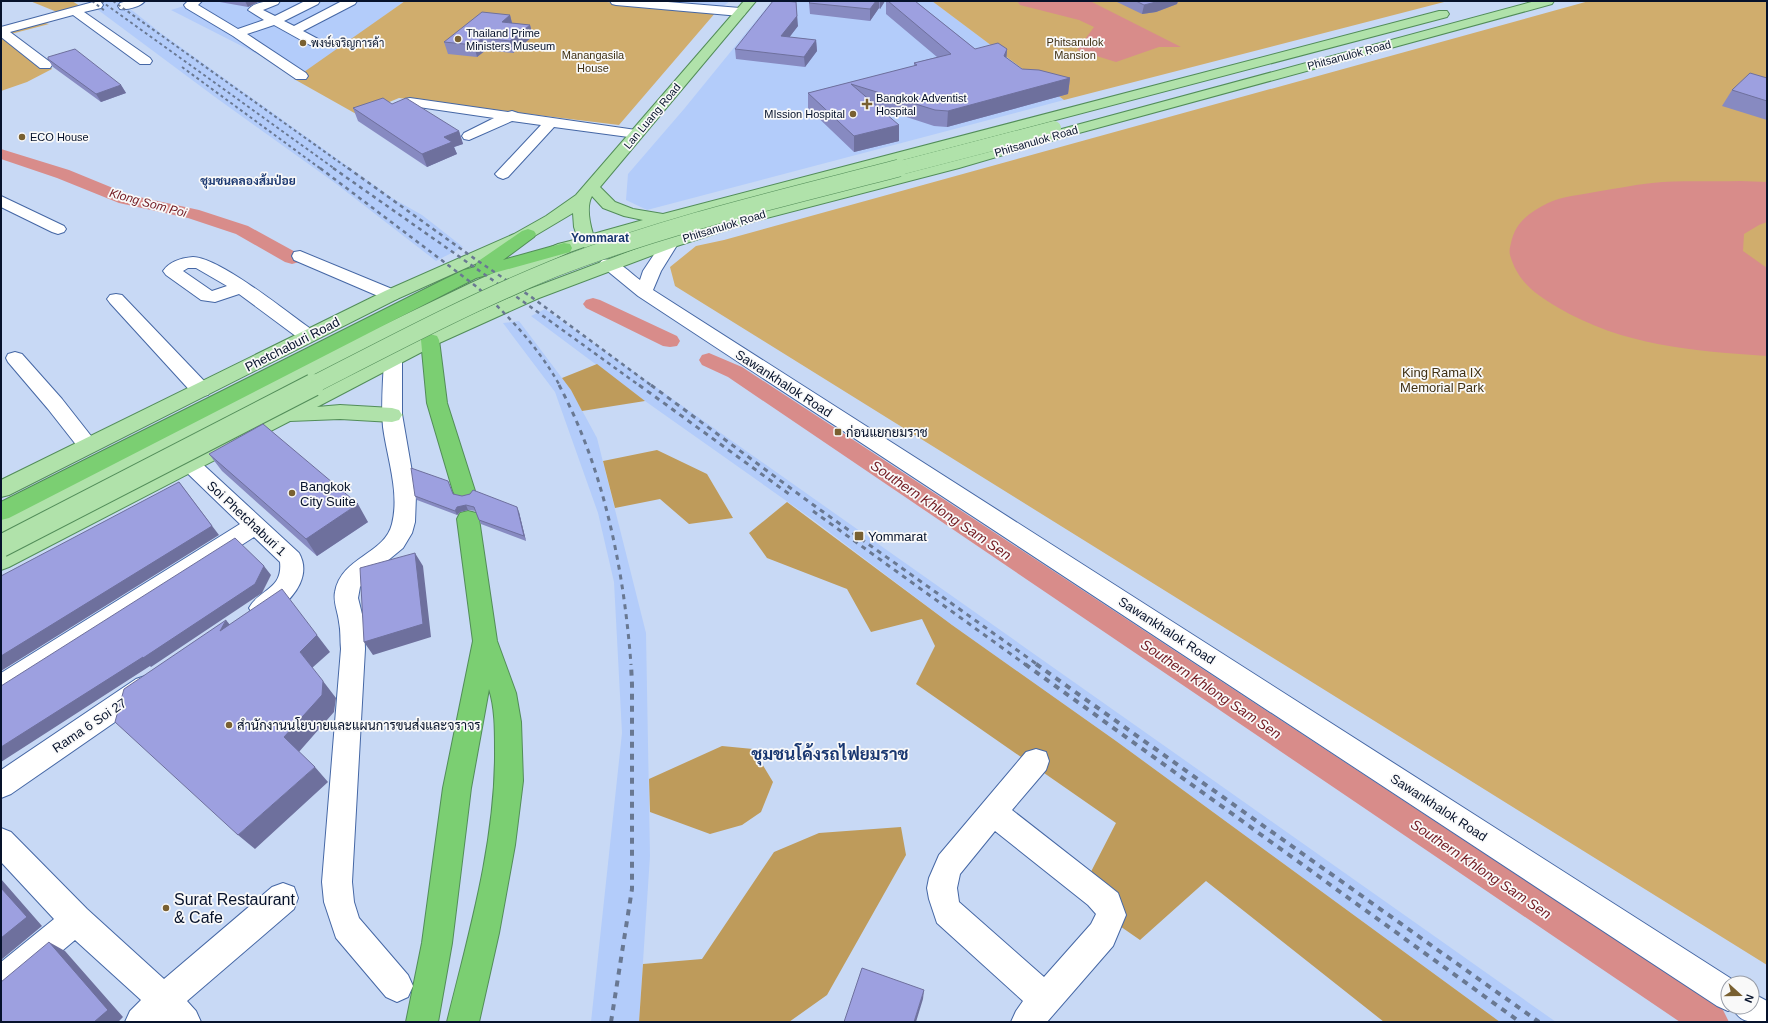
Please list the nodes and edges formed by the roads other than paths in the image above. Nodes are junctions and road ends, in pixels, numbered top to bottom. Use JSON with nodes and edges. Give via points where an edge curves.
{"nodes":[{"id":1,"x":140,"y":1,"type":"edge"},
{"id":2,"x":196,"y":1,"type":"edge"},
{"id":3,"x":274,"y":1,"type":"edge"},
{"id":4,"x":314,"y":1,"type":"edge"},
{"id":5,"x":351,"y":1,"type":"edge"},
{"id":6,"x":616,"y":1,"type":"edge"},
{"id":7,"x":750,"y":1,"type":"edge"},
{"id":8,"x":1548,"y":1,"type":"edge"},
{"id":9,"x":97,"y":5,"type":"dead end"},
{"id":10,"x":124,"y":6,"type":"dead end"},
{"id":11,"x":1460,"y":9,"type":"dead end"},
{"id":12,"x":75,"y":11,"type":"junction"},
{"id":13,"x":740,"y":12,"type":"junction"},
{"id":14,"x":274,"y":21,"type":"junction"},
{"id":15,"x":1,"y":31,"type":"edge"},
{"id":16,"x":294,"y":31,"type":"junction"},
{"id":17,"x":237,"y":33,"type":"junction"},
{"id":18,"x":314,"y":42,"type":"dead end"},
{"id":19,"x":145,"y":61,"type":"dead end"},
{"id":20,"x":46,"y":65,"type":"dead end"},
{"id":21,"x":301,"y":76,"type":"dead end"},
{"id":22,"x":1207,"y":94,"type":"junction"},
{"id":23,"x":410,"y":102,"type":"edge"},
{"id":24,"x":512,"y":116,"type":"junction"},
{"id":25,"x":551,"y":122,"type":"junction"},
{"id":26,"x":636,"y":134,"type":"junction"},
{"id":27,"x":468,"y":136,"type":"dead end"},
{"id":28,"x":503,"y":174,"type":"dead end"},
{"id":29,"x":587,"y":193,"type":"junction"},
{"id":30,"x":1,"y":201,"type":"edge"},
{"id":31,"x":666,"y":218,"type":"junction"},
{"id":32,"x":58,"y":229,"type":"dead end"},
{"id":33,"x":528,"y":234,"type":"junction"},
{"id":34,"x":586,"y":241,"type":"junction"},
{"id":35,"x":671,"y":242,"type":"junction"},
{"id":36,"x":564,"y":248,"type":"junction"},
{"id":37,"x":300,"y":256,"type":"dead end"},
{"id":38,"x":608,"y":264,"type":"junction"},
{"id":39,"x":470,"y":274,"type":"junction"},
{"id":40,"x":241,"y":287,"type":"dead end"},
{"id":41,"x":644,"y":292,"type":"junction"},
{"id":42,"x":391,"y":295,"type":"junction"},
{"id":43,"x":532,"y":295,"type":"junction"},
{"id":44,"x":116,"y":298,"type":"dead end"},
{"id":45,"x":406,"y":321,"type":"junction"},
{"id":46,"x":308,"y":336,"type":"junction"},
{"id":47,"x":430,"y":340,"type":"junction"},
{"id":48,"x":15,"y":358,"type":"dead end"},
{"id":49,"x":393,"y":360,"type":"junction"},
{"id":50,"x":201,"y":390,"type":"junction"},
{"id":51,"x":392,"y":415,"type":"junction"},
{"id":52,"x":280,"y":416,"type":"junction"},
{"id":53,"x":88,"y":446,"type":"junction"},
{"id":54,"x":189,"y":463,"type":"junction"},
{"id":55,"x":1,"y":489,"type":"edge"},
{"id":56,"x":464,"y":491,"type":"dead end"},
{"id":57,"x":1,"y":512,"type":"edge"},
{"id":58,"x":468,"y":519,"type":"dead end"},
{"id":59,"x":254,"y":526,"type":"junction"},
{"id":60,"x":1,"y":527,"type":"edge"},
{"id":61,"x":1,"y":546,"type":"edge"},
{"id":62,"x":1,"y":560,"type":"edge"},
{"id":63,"x":244,"y":620,"type":"edge"},
{"id":64,"x":484,"y":641,"type":"junction"},
{"id":65,"x":165,"y":673,"type":"edge"},
{"id":66,"x":1,"y":686,"type":"edge"},
{"id":67,"x":1036,"y":761,"type":"dead end"},
{"id":68,"x":1,"y":785,"type":"edge"},
{"id":69,"x":994,"y":813,"type":"junction"},
{"id":70,"x":1,"y":842,"type":"edge"},
{"id":71,"x":283,"y":898,"type":"dead end"},
{"id":72,"x":76,"y":920,"type":"junction"},
{"id":73,"x":1,"y":982,"type":"edge"},
{"id":74,"x":397,"y":986,"type":"dead end"},
{"id":75,"x":1720,"y":989,"type":"edge"},
{"id":76,"x":1044,"y":999,"type":"junction"},
{"id":77,"x":164,"y":1000,"type":"junction"},
{"id":78,"x":141,"y":1022,"type":"edge"},
{"id":79,"x":185,"y":1022,"type":"edge"},
{"id":80,"x":422,"y":1022,"type":"edge"},
{"id":81,"x":463,"y":1022,"type":"edge"},
{"id":82,"x":1027,"y":1022,"type":"edge"}],
"edges":[{"from":1,"to":10,"type":"street"},
{"from":2,"to":17,"type":"street","via":[[190,5]]},
{"from":3,"to":14,"type":"street","via":[[254,10]]},
{"from":4,"to":14,"type":"street"},
{"from":5,"to":16,"type":"street"},
{"from":6,"to":13,"type":"street"},
{"from":7,"to":13,"type":"main road","name":"Lan Luang Road"},
{"from":8,"to":22,"type":"main road","name":"Phitsanulok Road"},
{"from":9,"to":12,"type":"street"},
{"from":11,"to":31,"type":"main road","name":"Phitsanulok Road"},
{"from":12,"to":15,"type":"street"},
{"from":12,"to":19,"type":"street"},
{"from":13,"to":26,"type":"main road","name":"Lan Luang Road"},
{"from":14,"to":16,"type":"street"},
{"from":14,"to":17,"type":"street"},
{"from":15,"to":20,"type":"street"},
{"from":16,"to":18,"type":"street"},
{"from":17,"to":21,"type":"street"},
{"from":22,"to":35,"type":"main road","name":"Phitsanulok Road","via":[[954,165],[745,218]]},
{"from":22,"to":61,"type":"main road","bridge":true,"via":[[1143,104],[690,224],[605,250],[518,283],[458,310]]},
{"from":23,"to":24,"type":"street"},
{"from":24,"to":25,"type":"street"},
{"from":24,"to":27,"type":"street"},
{"from":25,"to":26,"type":"street"},
{"from":25,"to":28,"type":"street"},
{"from":26,"to":29,"type":"main road","name":"Lan Luang Road"},
{"from":29,"to":31,"type":"main road","via":[[636,215]]},
{"from":29,"to":33,"type":"main road","name":"Phetchaburi Road","via":[[571,208]]},
{"from":29,"to":34,"type":"main road","via":[[581,216]]},
{"from":30,"to":32,"type":"street"},
{"from":31,"to":34,"type":"main road","name":"Phitsanulok Road"},
{"from":33,"to":39,"type":"highway"},
{"from":33,"to":42,"type":"main road","name":"Phetchaburi Road"},
{"from":34,"to":36,"type":"main road","name":"Phitsanulok Road"},
{"from":34,"to":38,"type":"main road"},
{"from":34,"to":43,"type":"main road"},
{"from":35,"to":38,"type":"main road","name":"Phitsanulok Road"},
{"from":35,"to":41,"type":"street","via":[[652,271]]},
{"from":36,"to":39,"type":"highway"},
{"from":36,"to":45,"type":"main road","name":"Phitsanulok Road"},
{"from":37,"to":42,"type":"street"},
{"from":38,"to":41,"type":"street","name":"Sawankhalok Road"},
{"from":38,"to":43,"type":"main road","name":"Phitsanulok Road"},
{"from":39,"to":57,"type":"highway"},
{"from":40,"to":46,"type":"street"},
{"from":41,"to":75,"type":"street","name":"Sawankhalok Road"},
{"from":42,"to":46,"type":"main road","name":"Phetchaburi Road"},
{"from":43,"to":47,"type":"main road"},
{"from":44,"to":50,"type":"street"},
{"from":45,"to":47,"type":"main road"},
{"from":45,"to":60,"type":"main road"},
{"from":46,"to":50,"type":"main road","name":"Phetchaburi Road"},
{"from":47,"to":49,"type":"main road"},
{"from":47,"to":56,"type":"highway","via":[[437,403]]},
{"from":48,"to":53,"type":"street"},
{"from":49,"to":51,"type":"street"},
{"from":49,"to":52,"type":"main road"},
{"from":50,"to":53,"type":"main road","name":"Phetchaburi Road"},
{"from":51,"to":52,"type":"main road","via":[[340,412]]},
{"from":51,"to":74,"type":"street","via":[[406,499],[404,524],[398,539],[355,573],[347,587],[346,600],[351,619],[353,649],[337,882],[339,902],[347,928]]},
{"from":52,"to":54,"type":"main road"},
{"from":53,"to":55,"type":"main road","name":"Phetchaburi Road"},
{"from":54,"to":59,"type":"street","name":"Soi Phetchaburi 1"},
{"from":54,"to":62,"type":"main road"},
{"from":58,"to":64,"type":"highway"},
{"from":59,"to":63,"type":"street","name":"Soi Phetchaburi 1","via":[[291,559],[293,569],[291,579],[277,597]]},
{"from":59,"to":66,"type":"street"},
{"from":64,"to":80,"type":"highway","via":[[457,788],[437,944]]},
{"from":64,"to":81,"type":"highway","via":[[503,693],[508,722],[509,781],[501,845]]},
{"from":65,"to":68,"type":"street","name":"Rama 6 Soi 27"},
{"from":67,"to":69,"type":"street"},
{"from":69,"to":76,"type":"street","via":[[949,866],[942,880],[943,899],[948,912]]},
{"from":69,"to":76,"type":"street","via":[[1098,895],[1107,904],[1111,915],[1102,935]]},
{"from":70,"to":72,"type":"street"},
{"from":71,"to":77,"type":"street"},
{"from":72,"to":73,"type":"street"},
{"from":72,"to":77,"type":"street"},
{"from":76,"to":82,"type":"street"},
{"from":77,"to":78,"type":"street"},
{"from":77,"to":79,"type":"street"}]}
